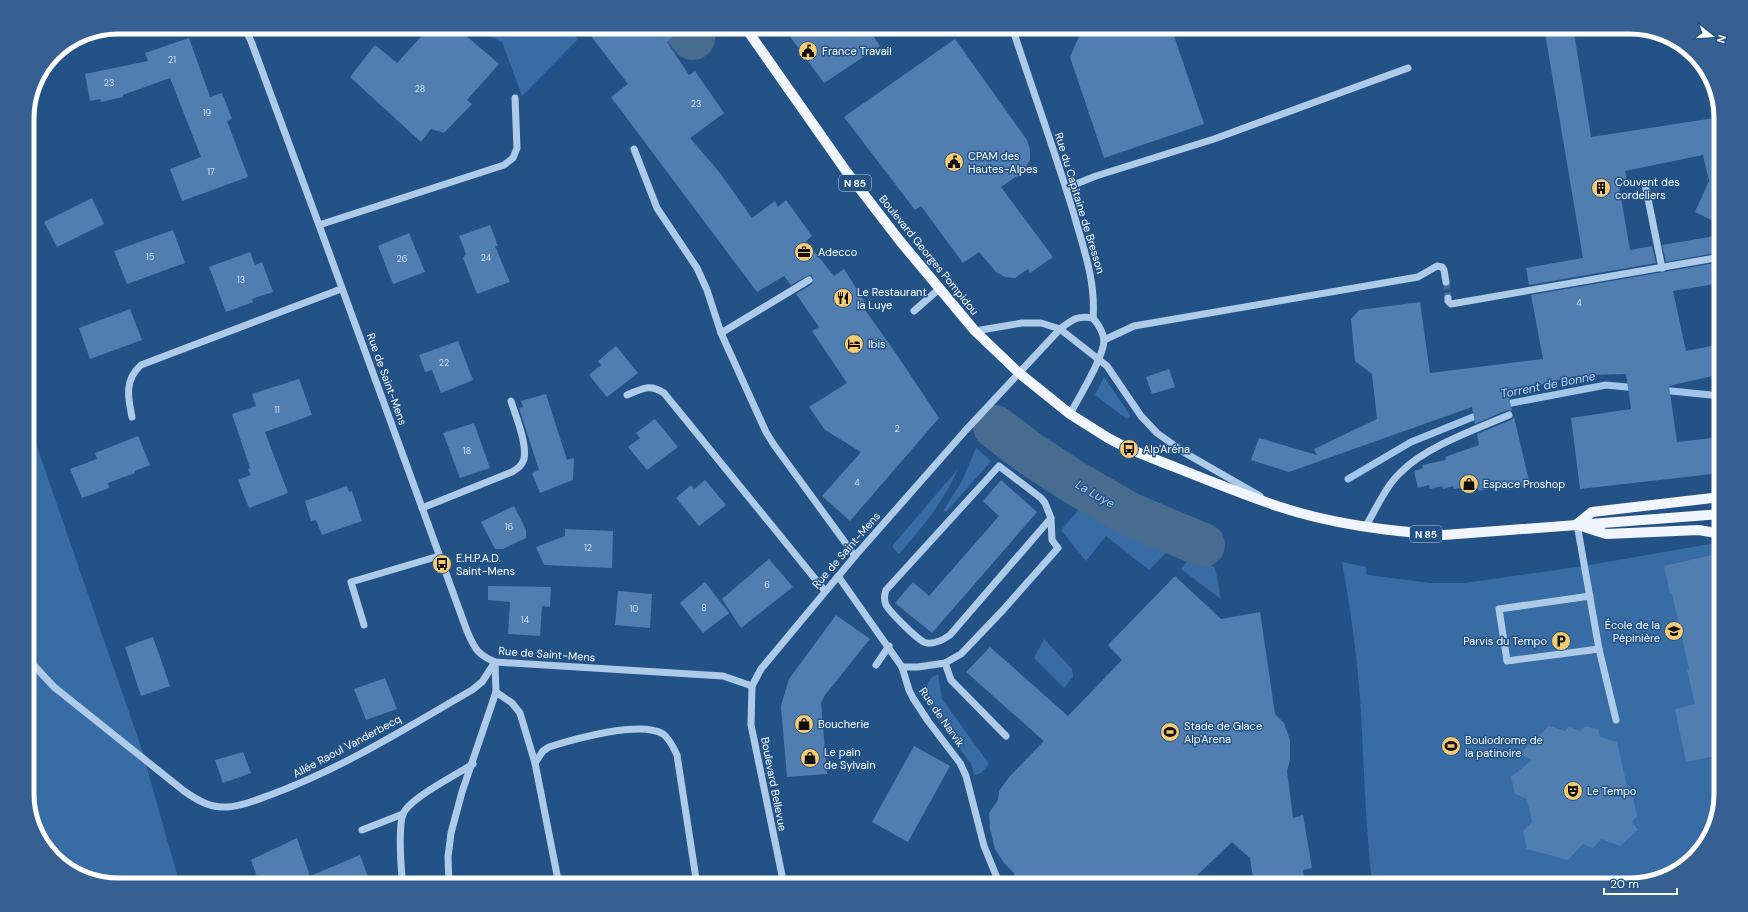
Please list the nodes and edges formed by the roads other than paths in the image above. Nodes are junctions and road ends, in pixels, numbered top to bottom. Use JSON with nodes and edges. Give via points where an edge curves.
{"nodes":[{"id":1,"x":248,"y":34,"type":"edge"},
{"id":2,"x":750,"y":34,"type":"edge"},
{"id":3,"x":1014,"y":34,"type":"edge"},
{"id":4,"x":1408,"y":68,"type":"dead end"},
{"id":5,"x":515,"y":98,"type":"dead end"},
{"id":6,"x":634,"y":149,"type":"dead end"},
{"id":7,"x":1645,"y":184,"type":"dead end"},
{"id":8,"x":1066,"y":188,"type":"junction"},
{"id":9,"x":320,"y":225,"type":"junction"},
{"id":10,"x":1714,"y":258,"type":"edge"},
{"id":11,"x":1662,"y":268,"type":"junction"},
{"id":12,"x":809,"y":280,"type":"dead end"},
{"id":13,"x":1446,"y":282,"type":"tunnel mouth"},
{"id":14,"x":341,"y":289,"type":"junction"},
{"id":15,"x":939,"y":289,"type":"junction"},
{"id":16,"x":1448,"y":298,"type":"dead end"},
{"id":17,"x":914,"y":311,"type":"dead end"},
{"id":18,"x":1093,"y":318,"type":"junction"},
{"id":19,"x":1060,"y":329,"type":"junction"},
{"id":20,"x":975,"y":331,"type":"junction"},
{"id":21,"x":721,"y":333,"type":"junction"},
{"id":22,"x":1104,"y":340,"type":"junction"},
{"id":23,"x":1099,"y":358,"type":"junction"},
{"id":24,"x":1019,"y":373,"type":"junction"},
{"id":25,"x":626,"y":395,"type":"dead end"},
{"id":26,"x":511,"y":401,"type":"dead end"},
{"id":27,"x":1070,"y":414,"type":"junction"},
{"id":28,"x":1509,"y":415,"type":"dead end"},
{"id":29,"x":132,"y":417,"type":"dead end"},
{"id":30,"x":1714,"y":498,"type":"edge"},
{"id":31,"x":1277,"y":506,"type":"junction"},
{"id":32,"x":422,"y":508,"type":"junction"},
{"id":33,"x":1714,"y":514,"type":"edge"},
{"id":34,"x":1051,"y":518,"type":"junction"},
{"id":35,"x":1577,"y":524,"type":"junction"},
{"id":36,"x":1365,"y":528,"type":"junction"},
{"id":37,"x":1714,"y":533,"type":"edge"},
{"id":38,"x":440,"y":556,"type":"junction"},
{"id":39,"x":855,"y":556,"type":"junction"},
{"id":40,"x":838,"y":576,"type":"junction"},
{"id":41,"x":825,"y":591,"type":"junction"},
{"id":42,"x":1590,"y":596,"type":"junction"},
{"id":43,"x":364,"y":625,"type":"dead end"},
{"id":44,"x":888,"y":646,"type":"junction"},
{"id":45,"x":1599,"y":650,"type":"junction"},
{"id":46,"x":495,"y":662,"type":"junction"},
{"id":47,"x":945,"y":663,"type":"junction"},
{"id":48,"x":876,"y":665,"type":"dead end"},
{"id":49,"x":34,"y":666,"type":"edge"},
{"id":50,"x":902,"y":667,"type":"junction"},
{"id":51,"x":752,"y":686,"type":"junction"},
{"id":52,"x":496,"y":692,"type":"junction"},
{"id":53,"x":1616,"y":720,"type":"dead end"},
{"id":54,"x":1006,"y":736,"type":"dead end"},
{"id":55,"x":536,"y":763,"type":"junction"},
{"id":56,"x":473,"y":764,"type":"junction"},
{"id":57,"x":403,"y":814,"type":"junction"},
{"id":58,"x":362,"y":830,"type":"dead end"},
{"id":59,"x":401,"y":878,"type":"edge"},
{"id":60,"x":449,"y":878,"type":"edge"},
{"id":61,"x":558,"y":878,"type":"edge"},
{"id":62,"x":696,"y":878,"type":"edge"},
{"id":63,"x":783,"y":878,"type":"edge"},
{"id":64,"x":997,"y":878,"type":"edge"}],
"edges":[{"from":1,"to":9,"type":"street","name":"Rue de Saint-Mens"},
{"from":2,"to":15,"type":"main road","name":"Boulevard Georges Pompidou","number":"N 85","via":[[846,171]]},
{"from":3,"to":8,"type":"street","name":"Rue du Capitaine de Bresson"},
{"from":4,"to":8,"type":"street","via":[[1214,140],[1096,176]]},
{"from":5,"to":9,"type":"street","via":[[517,148],[513,158],[504,165]]},
{"from":6,"to":21,"type":"street","via":[[657,208],[697,268]]},
{"from":7,"to":11,"type":"street"},
{"from":8,"to":18,"type":"street","name":"Rue du Capitaine de Bresson","via":[[1091,273]]},
{"from":9,"to":14,"type":"street","name":"Rue de Saint-Mens"},
{"from":10,"to":11,"type":"street"},
{"from":11,"to":16,"type":"street","via":[[1451,304]]},
{"from":12,"to":21,"type":"street"},
{"from":13,"to":22,"type":"street","via":[[1444,270],[1437,266],[1418,277],[1134,326]]},
{"from":14,"to":29,"type":"street","via":[[141,365],[133,372],[129,383],[128,396]]},
{"from":14,"to":32,"type":"street","name":"Rue de Saint-Mens"},
{"from":15,"to":17,"type":"street"},
{"from":15,"to":20,"type":"main road","name":"Boulevard Georges Pompidou","number":"N 85"},
{"from":18,"to":19,"type":"street","via":[[1076,317]]},
{"from":18,"to":22,"type":"street","via":[[1100,327]]},
{"from":19,"to":20,"type":"street","via":[[1041,323],[1022,323]]},
{"from":19,"to":23,"type":"street"},
{"from":19,"to":24,"type":"street"},
{"from":20,"to":24,"type":"main road","name":"Boulevard Georges Pompidou","number":"N 85"},
{"from":21,"to":39,"type":"street","via":[[766,432]]},
{"from":22,"to":23,"type":"street"},
{"from":23,"to":27,"type":"street"},
{"from":23,"to":31,"type":"street","via":[[1141,416],[1163,438]]},
{"from":24,"to":27,"type":"main road","number":"N 85"},
{"from":24,"to":39,"type":"street","name":"Rue de Saint-Mens"},
{"from":25,"to":41,"type":"street","via":[[649,386],[664,393]]},
{"from":26,"to":32,"type":"street","via":[[524,448],[524,460],[520,467]]},
{"from":27,"to":31,"type":"main road","number":"N 85","via":[[1129,449]]},
{"from":28,"to":36,"type":"street","via":[[1441,444],[1406,466],[1389,487]]},
{"from":30,"to":35,"type":"main road","via":[[1592,512]]},
{"from":31,"to":36,"type":"main road","number":"N 85"},
{"from":32,"to":38,"type":"street","name":"Rue de Saint-Mens"},
{"from":33,"to":35,"type":"main road","number":"N 85"},
{"from":34,"to":34,"type":"street","via":[[950,635],[941,641],[926,643],[916,637],[886,605],[886,590],[999,466],[1041,498]]},
{"from":34,"to":47,"type":"street","via":[[1052,540],[1058,548],[970,645],[961,654]]},
{"from":35,"to":36,"type":"main road","number":"N 85","via":[[1444,535]]},
{"from":35,"to":37,"type":"main road","via":[[1606,534],[1699,530]]},
{"from":35,"to":42,"type":"street"},
{"from":38,"to":43,"type":"street","via":[[351,582]]},
{"from":38,"to":46,"type":"street","name":"Rue de Saint-Mens","via":[[474,647],[482,656]]},
{"from":39,"to":40,"type":"street","name":"Rue de Saint-Mens"},
{"from":40,"to":41,"type":"street","name":"Rue de Saint-Mens"},
{"from":40,"to":44,"type":"street","name":"Rue de Narvik"},
{"from":41,"to":51,"type":"street","name":"Rue de Saint-Mens","via":[[774,651]]},
{"from":42,"to":45,"type":"street"},
{"from":42,"to":45,"type":"street","via":[[1499,610],[1507,661]]},
{"from":44,"to":48,"type":"street"},
{"from":44,"to":50,"type":"street","name":"Rue de Narvik"},
{"from":45,"to":53,"type":"street"},
{"from":46,"to":49,"type":"street","name":"Allée Raoul Vanderbecq","via":[[482,682],[472,690],[393,735],[303,783],[228,808],[205,803],[184,791],[54,687]]},
{"from":46,"to":51,"type":"street","name":"Rue de Saint-Mens","via":[[723,676]]},
{"from":46,"to":52,"type":"street"},
{"from":47,"to":50,"type":"street","via":[[918,668]]},
{"from":47,"to":54,"type":"street","via":[[951,680]]},
{"from":50,"to":64,"type":"street","name":"Rue de Narvik","via":[[913,698],[960,763],[966,776],[984,846]]},
{"from":51,"to":63,"type":"street","name":"Boulevard Bellevue","via":[[751,725]]},
{"from":52,"to":55,"type":"street","via":[[512,703],[520,713]]},
{"from":52,"to":56,"type":"street"},
{"from":55,"to":61,"type":"street"},
{"from":55,"to":62,"type":"street","via":[[543,751],[549,747],[571,740],[631,729],[662,733],[676,755]]},
{"from":56,"to":57,"type":"street","via":[[418,798]]},
{"from":56,"to":60,"type":"street","via":[[451,833]]},
{"from":57,"to":58,"type":"street"},
{"from":57,"to":59,"type":"street"}]}
